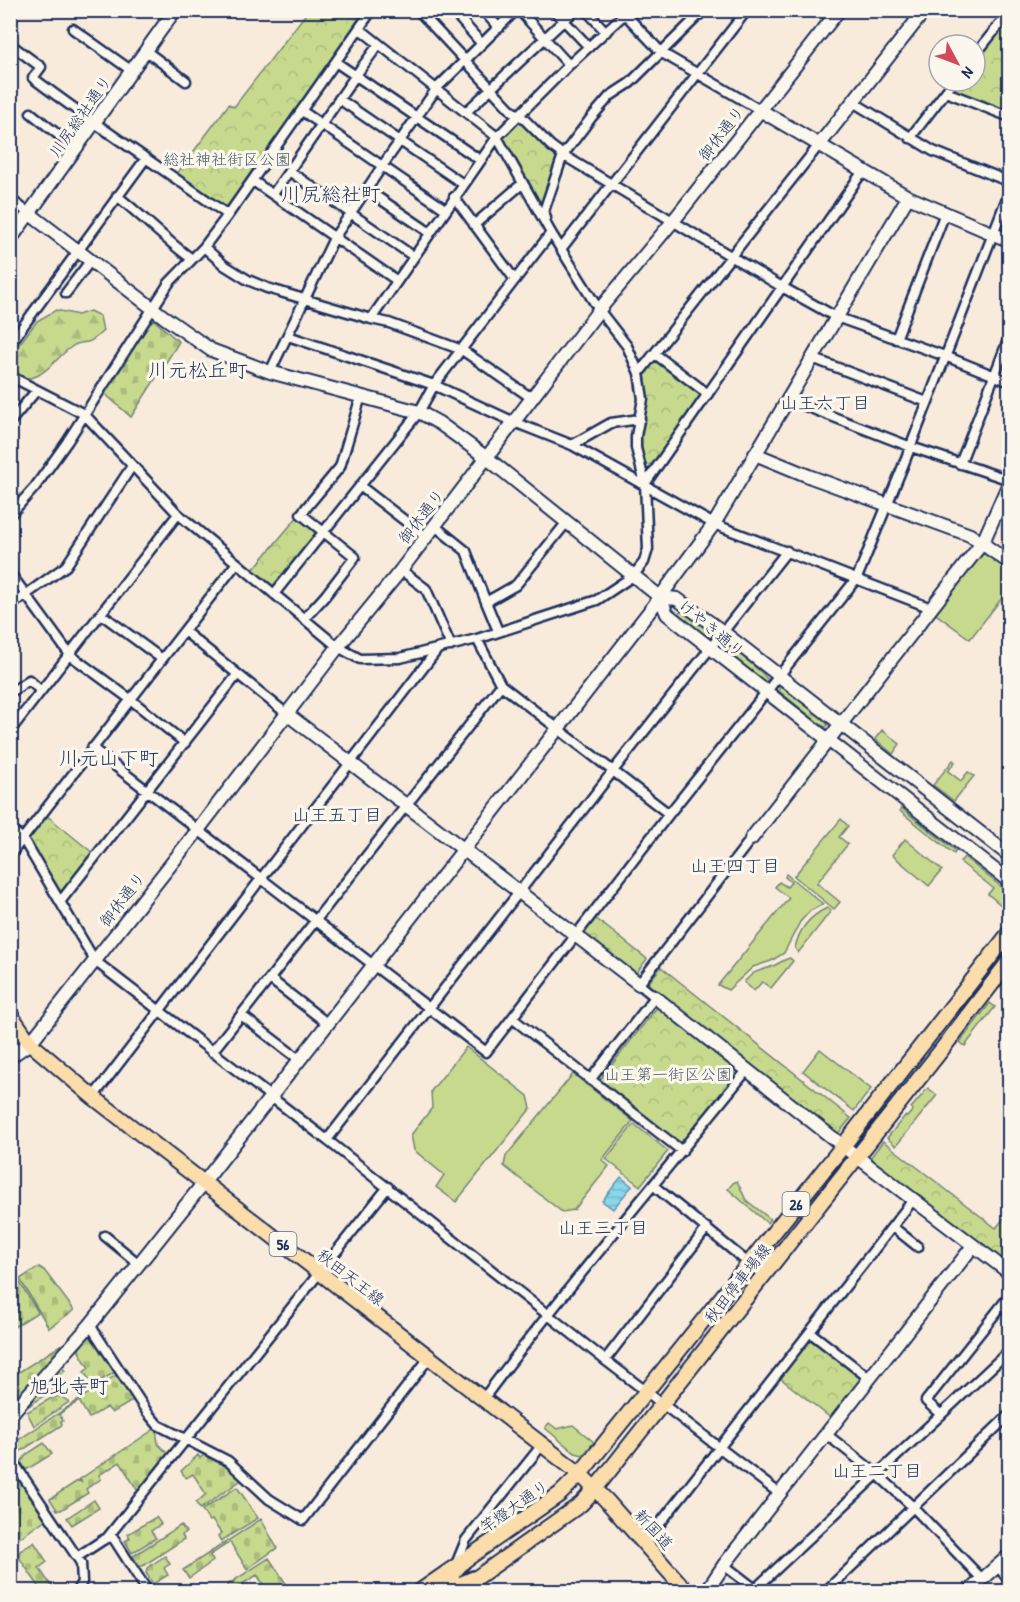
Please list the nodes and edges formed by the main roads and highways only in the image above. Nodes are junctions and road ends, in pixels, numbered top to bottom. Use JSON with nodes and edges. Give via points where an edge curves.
{"nodes":[{"id":1,"x":1010,"y":932,"type":"edge"},
{"id":2,"x":1010,"y":960,"type":"edge"},
{"id":3,"x":10,"y":1014,"type":"edge"},
{"id":4,"x":580,"y":1474,"type":"junction"},
{"id":5,"x":595,"y":1489,"type":"junction"},
{"id":6,"x":459,"y":1564,"type":"junction"},
{"id":7,"x":474,"y":1580,"type":"junction"},
{"id":8,"x":419,"y":1592,"type":"edge"},
{"id":9,"x":435,"y":1592,"type":"edge"},
{"id":10,"x":444,"y":1592,"type":"edge"},
{"id":11,"x":456,"y":1592,"type":"edge"},
{"id":12,"x":687,"y":1592,"type":"edge"}],
"edges":[{"from":1,"to":4,"type":"main road","name":"秋田停車場線","number":"26"},
{"from":2,"to":5,"type":"main road","name":"秋田停車場線","number":"26"},
{"from":3,"to":4,"type":"main road","name":"秋田天王線","number":"56","via":[[30,1043],[93,1097]]},
{"from":4,"to":5,"type":"main road","name":"秋田天王線","number":"56"},
{"from":4,"to":6,"type":"main road","name":"竿燈大通り","number":"26","via":[[560,1494]]},
{"from":5,"to":7,"type":"main road","name":"秋田停車場線","number":"26","via":[[581,1504]]},
{"from":5,"to":12,"type":"main road","name":"新国道","number":"56"},
{"from":6,"to":8,"type":"main road","number":"26"},
{"from":6,"to":9,"type":"highway"},
{"from":7,"to":10,"type":"highway"},
{"from":7,"to":11,"type":"main road","name":"秋田停車場線","number":"26"}]}
